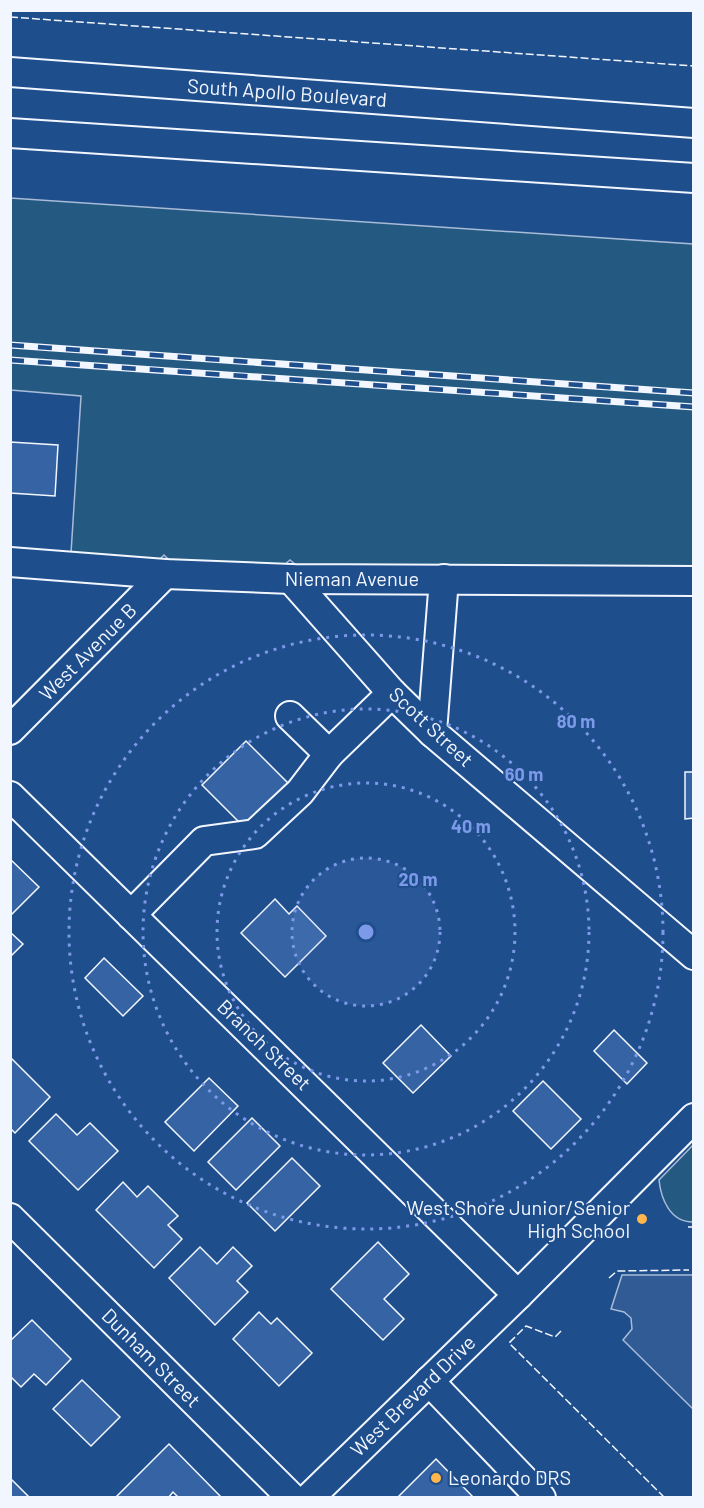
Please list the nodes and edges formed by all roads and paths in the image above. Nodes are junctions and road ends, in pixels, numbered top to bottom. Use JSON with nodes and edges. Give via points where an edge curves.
{"nodes":[{"id":1,"x":10,"y":72,"type":"edge"},
{"id":2,"x":693,"y":123,"type":"edge"},
{"id":3,"x":10,"y":133,"type":"edge"},
{"id":4,"x":693,"y":178,"type":"edge"},
{"id":5,"x":10,"y":562,"type":"edge"},
{"id":6,"x":165,"y":574,"type":"junction"},
{"id":7,"x":291,"y":579,"type":"junction"},
{"id":8,"x":444,"y":579,"type":"junction"},
{"id":9,"x":693,"y":581,"type":"edge"},
{"id":10,"x":392,"y":693,"type":"junction"},
{"id":11,"x":290,"y":716,"type":"dead end"},
{"id":12,"x":10,"y":730,"type":"edge"},
{"id":13,"x":432,"y":732,"type":"junction"},
{"id":14,"x":329,"y":754,"type":"junction"},
{"id":15,"x":10,"y":796,"type":"edge"},
{"id":16,"x":131,"y":915,"type":"junction"},
{"id":17,"x":693,"y":955,"type":"edge"},
{"id":18,"x":693,"y":1118,"type":"edge"},
{"id":19,"x":10,"y":1218,"type":"edge"},
{"id":20,"x":518,"y":1294,"type":"junction"},
{"id":21,"x":429,"y":1381,"type":"junction"},
{"id":22,"x":292,"y":1497,"type":"edge"},
{"id":23,"x":309,"y":1497,"type":"edge"},
{"id":24,"x":541,"y":1497,"type":"edge"}],
"edges":[{"from":1,"to":2,"type":"street","name":"South Apollo Boulevard"},
{"from":3,"to":4,"type":"street"},
{"from":5,"to":6,"type":"street","name":"Nieman Avenue"},
{"from":6,"to":7,"type":"street","name":"Nieman Avenue"},
{"from":6,"to":12,"type":"street","name":"West Avenue B"},
{"from":7,"to":8,"type":"street","name":"Nieman Avenue"},
{"from":7,"to":10,"type":"street","name":"Scott Street"},
{"from":8,"to":9,"type":"street","name":"Nieman Avenue"},
{"from":8,"to":13,"type":"street"},
{"from":10,"to":13,"type":"street","name":"Scott Street"},
{"from":10,"to":14,"type":"street"},
{"from":11,"to":14,"type":"street"},
{"from":13,"to":17,"type":"street","name":"Scott Street"},
{"from":14,"to":16,"type":"street","via":[[300,792],[255,834],[204,841]]},
{"from":15,"to":16,"type":"street","name":"Branch Street"},
{"from":16,"to":20,"type":"street","name":"Branch Street"},
{"from":18,"to":20,"type":"street","name":"West Brevard Drive"},
{"from":19,"to":22,"type":"street","name":"Dunham Street"},
{"from":20,"to":21,"type":"street","name":"West Brevard Drive"},
{"from":21,"to":23,"type":"street","name":"West Brevard Drive"},
{"from":21,"to":24,"type":"street"}]}
